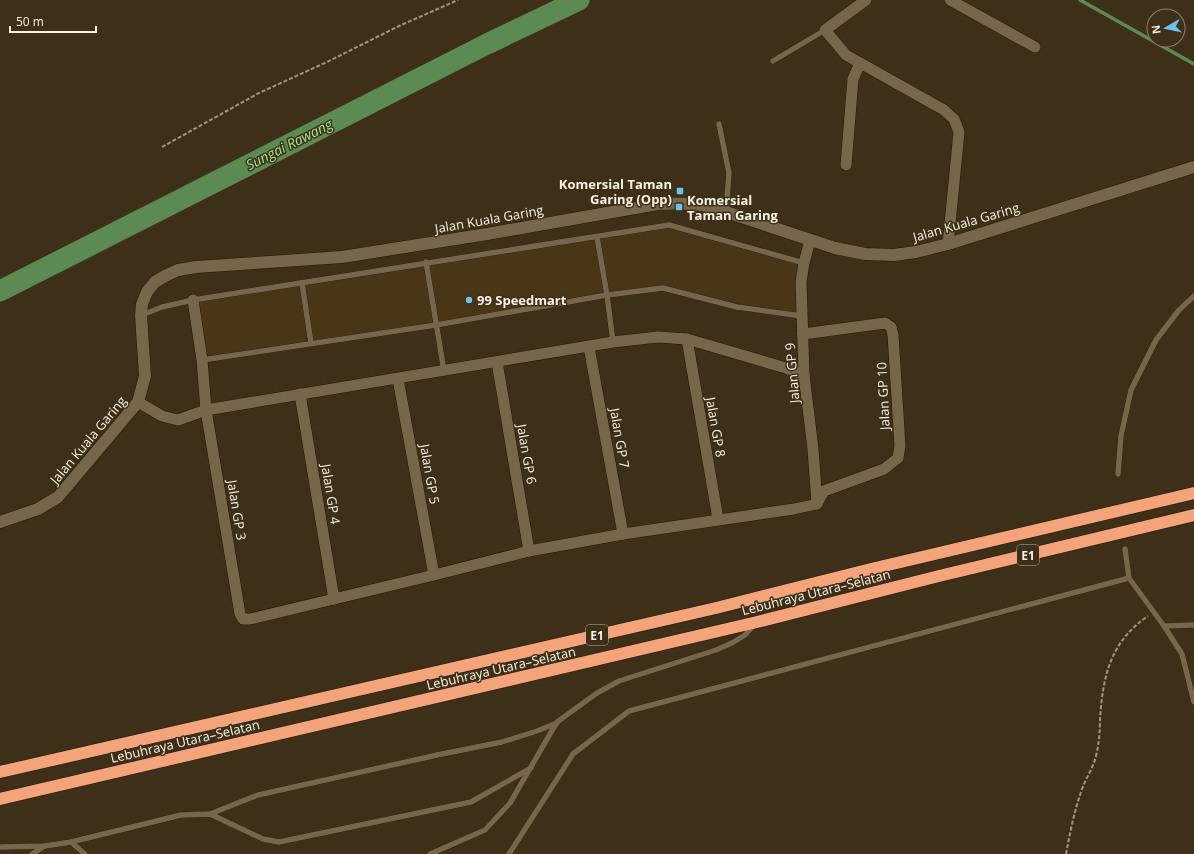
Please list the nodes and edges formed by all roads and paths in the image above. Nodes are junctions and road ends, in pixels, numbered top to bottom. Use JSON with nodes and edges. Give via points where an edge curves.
{"nodes":[{"id":1,"x":458,"y":0,"type":"edge"},
{"id":2,"x":866,"y":0,"type":"edge"},
{"id":3,"x":950,"y":0,"type":"edge"},
{"id":4,"x":825,"y":30,"type":"junction"},
{"id":5,"x":1035,"y":47,"type":"dead end"},
{"id":6,"x":773,"y":61,"type":"dead end"},
{"id":7,"x":860,"y":63,"type":"junction"},
{"id":8,"x":719,"y":124,"type":"dead end"},
{"id":9,"x":162,"y":147,"type":"dead end"},
{"id":10,"x":846,"y":165,"type":"dead end"},
{"id":11,"x":1194,"y":167,"type":"edge"},
{"id":12,"x":726,"y":212,"type":"junction"},
{"id":13,"x":597,"y":237,"type":"junction"},
{"id":14,"x":810,"y":240,"type":"junction"},
{"id":15,"x":948,"y":244,"type":"junction"},
{"id":16,"x":426,"y":262,"type":"junction"},
{"id":17,"x":804,"y":263,"type":"junction"},
{"id":18,"x":302,"y":283,"type":"junction"},
{"id":19,"x":607,"y":295,"type":"junction"},
{"id":20,"x":1194,"y":296,"type":"edge"},
{"id":21,"x":193,"y":300,"type":"junction"},
{"id":22,"x":141,"y":315,"type":"junction"},
{"id":23,"x":802,"y":316,"type":"junction"},
{"id":24,"x":436,"y":325,"type":"junction"},
{"id":25,"x":802,"y":334,"type":"junction"},
{"id":26,"x":686,"y":339,"type":"junction"},
{"id":27,"x":613,"y":342,"type":"junction"},
{"id":28,"x":311,"y":343,"type":"junction"},
{"id":29,"x":589,"y":347,"type":"junction"},
{"id":30,"x":202,"y":360,"type":"junction"},
{"id":31,"x":497,"y":362,"type":"junction"},
{"id":32,"x":444,"y":371,"type":"junction"},
{"id":33,"x":804,"y":375,"type":"junction"},
{"id":34,"x":398,"y":379,"type":"junction"},
{"id":35,"x":300,"y":394,"type":"junction"},
{"id":36,"x":138,"y":402,"type":"junction"},
{"id":37,"x":206,"y":410,"type":"junction"},
{"id":38,"x":1118,"y":474,"type":"dead end"},
{"id":39,"x":1194,"y":494,"type":"edge"},
{"id":40,"x":817,"y":504,"type":"junction"},
{"id":41,"x":1194,"y":515,"type":"edge"},
{"id":42,"x":718,"y":519,"type":"junction"},
{"id":43,"x":0,"y":522,"type":"edge"},
{"id":44,"x":623,"y":534,"type":"junction"},
{"id":45,"x":1125,"y":549,"type":"dead end"},
{"id":46,"x":529,"y":551,"type":"junction"},
{"id":47,"x":434,"y":575,"type":"junction"},
{"id":48,"x":1129,"y":578,"type":"junction"},
{"id":49,"x":334,"y":599,"type":"junction"},
{"id":50,"x":1154,"y":612,"type":"junction"},
{"id":51,"x":757,"y":622,"type":"junction"},
{"id":52,"x":1194,"y":625,"type":"edge"},
{"id":53,"x":1164,"y":626,"type":"junction"},
{"id":54,"x":1194,"y":702,"type":"edge"},
{"id":55,"x":557,"y":722,"type":"junction"},
{"id":56,"x":530,"y":768,"type":"junction"},
{"id":57,"x":0,"y":772,"type":"edge"},
{"id":58,"x":0,"y":799,"type":"edge"},
{"id":59,"x":210,"y":814,"type":"junction"},
{"id":60,"x":71,"y":842,"type":"junction"},
{"id":61,"x":45,"y":846,"type":"junction"},
{"id":62,"x":0,"y":847,"type":"edge"},
{"id":63,"x":32,"y":854,"type":"edge"},
{"id":64,"x":85,"y":854,"type":"edge"},
{"id":65,"x":430,"y":854,"type":"edge"},
{"id":66,"x":509,"y":854,"type":"edge"},
{"id":67,"x":1066,"y":854,"type":"edge"}],
"edges":[{"from":1,"to":9,"type":"path","via":[[259,93]]},
{"from":2,"to":4,"type":"street"},
{"from":3,"to":5,"type":"street"},
{"from":4,"to":6,"type":"lane"},
{"from":4,"to":7,"type":"street","via":[[846,55]]},
{"from":7,"to":10,"type":"street","via":[[853,79]]},
{"from":7,"to":15,"type":"street","via":[[944,110],[954,119],[958,132]]},
{"from":8,"to":12,"type":"lane","via":[[729,173]]},
{"from":11,"to":15,"type":"street","name":"Jalan Kuala Garing"},
{"from":12,"to":14,"type":"street","name":"Jalan Kuala Garing"},
{"from":12,"to":22,"type":"street","name":"Jalan Kuala Garing","via":[[697,204],[658,204],[342,257],[178,270],[154,282],[144,298]]},
{"from":13,"to":16,"type":"lane"},
{"from":13,"to":17,"type":"lane","via":[[669,225]]},
{"from":13,"to":19,"type":"lane"},
{"from":14,"to":15,"type":"street","name":"Jalan Kuala Garing","via":[[865,254],[894,255]]},
{"from":14,"to":17,"type":"street","name":"Jalan GP 9"},
{"from":16,"to":18,"type":"lane"},
{"from":16,"to":24,"type":"lane"},
{"from":17,"to":23,"type":"street","name":"Jalan GP 9","via":[[801,282]]},
{"from":18,"to":21,"type":"lane"},
{"from":18,"to":28,"type":"lane"},
{"from":19,"to":23,"type":"lane","via":[[663,288],[737,307]]},
{"from":19,"to":24,"type":"lane"},
{"from":19,"to":27,"type":"lane"},
{"from":20,"to":38,"type":"lane","via":[[1179,310],[1156,340],[1131,390],[1121,436]]},
{"from":21,"to":22,"type":"lane"},
{"from":21,"to":30,"type":"street","name":"Jalan GP 3"},
{"from":22,"to":36,"type":"street","name":"Jalan Kuala Garing","via":[[145,376]]},
{"from":23,"to":25,"type":"street","name":"Jalan GP 9"},
{"from":24,"to":28,"type":"lane"},
{"from":24,"to":32,"type":"lane"},
{"from":25,"to":33,"type":"street","name":"Jalan GP 9"},
{"from":25,"to":40,"type":"street","name":"Jalan GP 10","via":[[885,324],[891,327],[893,335],[900,446],[898,458],[884,469],[824,491]]},
{"from":26,"to":27,"type":"street","via":[[658,337]]},
{"from":26,"to":33,"type":"street"},
{"from":26,"to":42,"type":"street","name":"Jalan GP 8"},
{"from":27,"to":29,"type":"street"},
{"from":28,"to":30,"type":"lane"},
{"from":29,"to":31,"type":"street"},
{"from":29,"to":44,"type":"street","name":"Jalan GP 7"},
{"from":30,"to":37,"type":"street","name":"Jalan GP 3"},
{"from":31,"to":32,"type":"street"},
{"from":31,"to":46,"type":"street","name":"Jalan GP 6"},
{"from":32,"to":34,"type":"street"},
{"from":33,"to":40,"type":"street","name":"Jalan GP 9"},
{"from":34,"to":35,"type":"street"},
{"from":34,"to":47,"type":"street","name":"Jalan GP 5"},
{"from":35,"to":37,"type":"street"},
{"from":35,"to":49,"type":"street","name":"Jalan GP 4"},
{"from":36,"to":37,"type":"street","via":[[162,416],[178,420]]},
{"from":36,"to":43,"type":"street","name":"Jalan Kuala Garing","via":[[58,497],[38,509]]},
{"from":37,"to":49,"type":"street","name":"Jalan GP 3","via":[[240,614],[243,619]]},
{"from":39,"to":57,"type":"highway","name":"Lebuhraya Utara–Selatan","number":"E1","via":[[870,569],[716,608]]},
{"from":40,"to":42,"type":"street"},
{"from":41,"to":51,"type":"highway","name":"Lebuhraya Utara–Selatan","number":"E1"},
{"from":42,"to":44,"type":"street"},
{"from":44,"to":46,"type":"street"},
{"from":45,"to":48,"type":"lane"},
{"from":46,"to":47,"type":"street"},
{"from":47,"to":49,"type":"street"},
{"from":48,"to":50,"type":"lane"},
{"from":48,"to":66,"type":"lane","via":[[629,711],[572,754]]},
{"from":50,"to":53,"type":"lane"},
{"from":50,"to":67,"type":"path","via":[[1125,637],[1113,653],[1104,686],[1098,748],[1091,772],[1081,792]]},
{"from":51,"to":55,"type":"lane","via":[[745,635],[716,650],[619,681],[597,693]]},
{"from":51,"to":58,"type":"highway","name":"Lebuhraya Utara–Selatan","number":"E1"},
{"from":52,"to":53,"type":"lane"},
{"from":53,"to":54,"type":"lane","via":[[1182,654]]},
{"from":55,"to":56,"type":"lane"},
{"from":55,"to":59,"type":"lane","via":[[502,742],[258,795]]},
{"from":56,"to":59,"type":"lane","via":[[471,802],[279,842],[263,839]]},
{"from":56,"to":65,"type":"lane","via":[[510,802],[485,830]]},
{"from":59,"to":60,"type":"lane","via":[[181,815]]},
{"from":60,"to":61,"type":"lane"},
{"from":60,"to":64,"type":"lane"},
{"from":61,"to":62,"type":"lane"},
{"from":61,"to":63,"type":"lane"}]}
